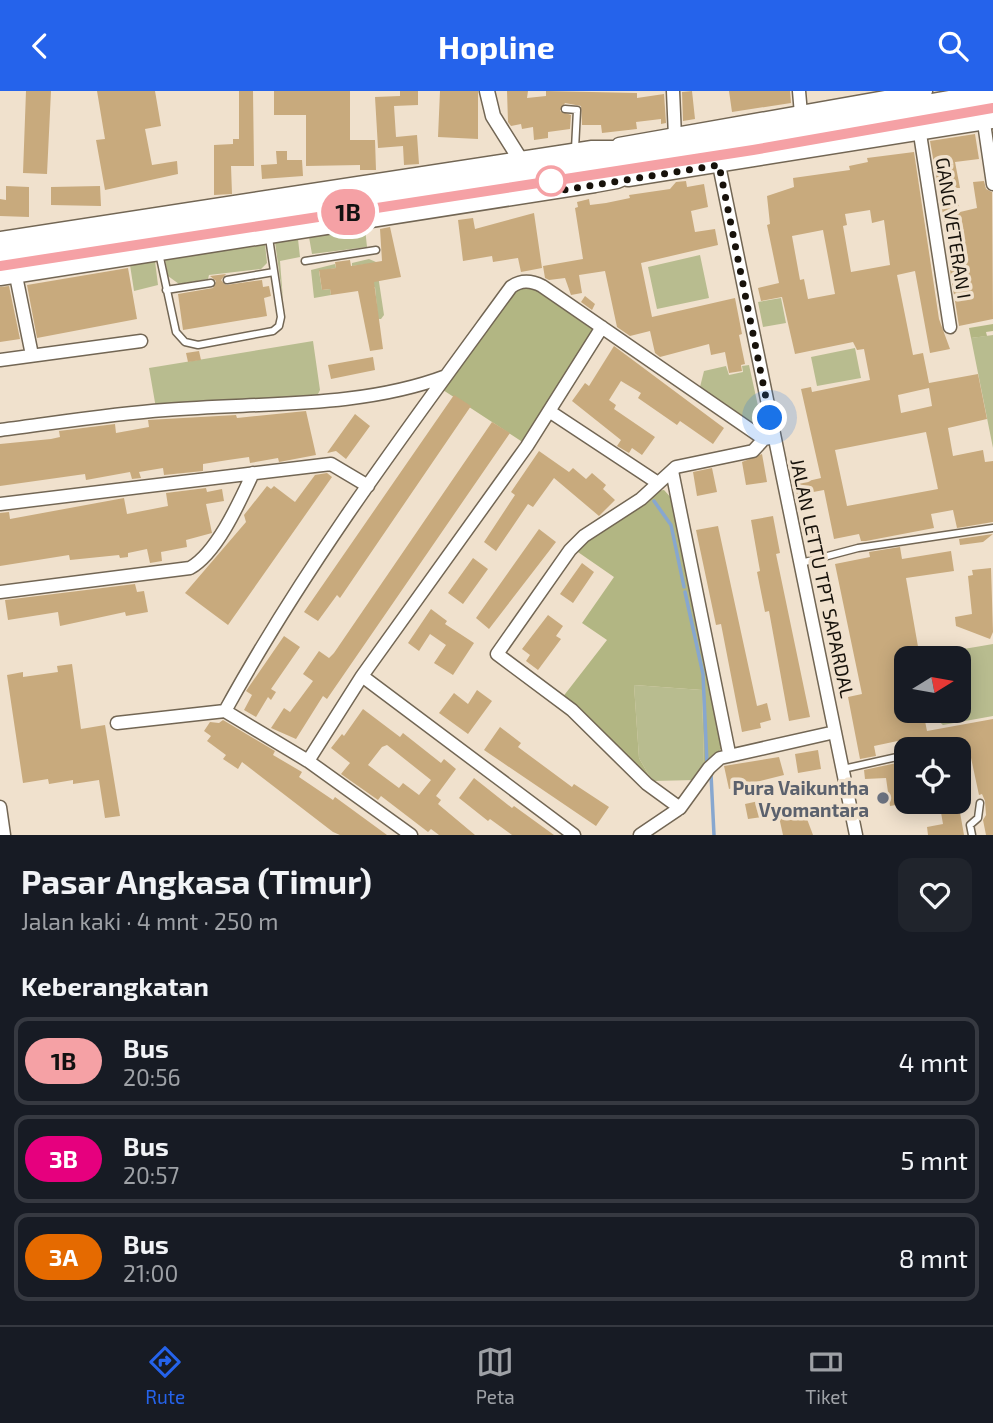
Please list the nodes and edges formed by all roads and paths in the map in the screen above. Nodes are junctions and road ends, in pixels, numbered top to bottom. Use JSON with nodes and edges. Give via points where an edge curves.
{"nodes":[{"id":1,"x":487,"y":91,"type":"edge"},
{"id":2,"x":673,"y":91,"type":"edge"},
{"id":3,"x":799,"y":91,"type":"edge"},
{"id":4,"x":925,"y":91,"type":"edge"},
{"id":5,"x":993,"y":93,"type":"edge"},
{"id":6,"x":884,"y":94,"type":"edge"},
{"id":7,"x":565,"y":109,"type":"dead end"},
{"id":8,"x":801,"y":114,"type":"junction"},
{"id":9,"x":990,"y":117,"type":"edge"},
{"id":10,"x":920,"y":134,"type":"junction"},
{"id":11,"x":675,"y":137,"type":"junction"},
{"id":12,"x":751,"y":142,"type":"junction"},
{"id":13,"x":611,"y":146,"type":"junction"},
{"id":14,"x":575,"y":151,"type":"junction"},
{"id":15,"x":652,"y":158,"type":"junction"},
{"id":16,"x":520,"y":159,"type":"junction"},
{"id":17,"x":719,"y":165,"type":"junction"},
{"id":18,"x":617,"y":181,"type":"junction"},
{"id":19,"x":993,"y":184,"type":"edge"},
{"id":20,"x":376,"y":187,"type":"junction"},
{"id":21,"x":486,"y":196,"type":"junction"},
{"id":22,"x":269,"y":236,"type":"junction"},
{"id":23,"x":0,"y":239,"type":"edge"},
{"id":24,"x":376,"y":250,"type":"dead end"},
{"id":25,"x":0,"y":251,"type":"edge"},
{"id":26,"x":159,"y":253,"type":"junction"},
{"id":27,"x":85,"y":259,"type":"junction"},
{"id":28,"x":305,"y":261,"type":"dead end"},
{"id":29,"x":8,"y":271,"type":"edge"},
{"id":30,"x":274,"y":272,"type":"junction"},
{"id":31,"x":0,"y":278,"type":"edge"},
{"id":32,"x":227,"y":280,"type":"dead end"},
{"id":33,"x":211,"y":283,"type":"dead end"},
{"id":34,"x":166,"y":291,"type":"junction"},
{"id":35,"x":602,"y":327,"type":"junction"},
{"id":36,"x":950,"y":327,"type":"dead end"},
{"id":37,"x":141,"y":341,"type":"dead end"},
{"id":38,"x":32,"y":355,"type":"junction"},
{"id":39,"x":0,"y":360,"type":"edge"},
{"id":40,"x":446,"y":376,"type":"junction"},
{"id":41,"x":550,"y":411,"type":"junction"},
{"id":42,"x":0,"y":431,"type":"edge"},
{"id":43,"x":769,"y":438,"type":"junction"},
{"id":44,"x":672,"y":471,"type":"junction"},
{"id":45,"x":253,"y":473,"type":"junction"},
{"id":46,"x":659,"y":483,"type":"junction"},
{"id":47,"x":368,"y":486,"type":"junction"},
{"id":48,"x":0,"y":504,"type":"edge"},
{"id":49,"x":993,"y":527,"type":"edge"},
{"id":50,"x":801,"y":563,"type":"junction"},
{"id":51,"x":0,"y":592,"type":"edge"},
{"id":52,"x":362,"y":676,"type":"junction"},
{"id":53,"x":225,"y":711,"type":"junction"},
{"id":54,"x":117,"y":723,"type":"dead end"},
{"id":55,"x":835,"y":731,"type":"junction"},
{"id":56,"x":729,"y":753,"type":"junction"},
{"id":57,"x":894,"y":758,"type":"edge"},
{"id":58,"x":309,"y":761,"type":"junction"},
{"id":59,"x":843,"y":769,"type":"junction"},
{"id":60,"x":980,"y":803,"type":"dead end"},
{"id":61,"x":0,"y":807,"type":"edge"},
{"id":62,"x":680,"y":808,"type":"junction"},
{"id":63,"x":568,"y":833,"type":"edge"},
{"id":64,"x":4,"y":835,"type":"edge"},
{"id":65,"x":411,"y":835,"type":"edge"},
{"id":66,"x":640,"y":835,"type":"edge"},
{"id":67,"x":856,"y":835,"type":"edge"},
{"id":68,"x":972,"y":835,"type":"edge"}],
"edges":[{"from":1,"to":16,"type":"street","via":[[493,115]]},
{"from":2,"to":11,"type":"street"},
{"from":3,"to":8,"type":"street"},
{"from":4,"to":6,"type":"street"},
{"from":5,"to":12,"type":"highway"},
{"from":6,"to":8,"type":"street"},
{"from":7,"to":14,"type":"lane","via":[[577,110]]},
{"from":8,"to":11,"type":"street"},
{"from":9,"to":10,"type":"street"},
{"from":9,"to":12,"type":"highway"},
{"from":9,"to":19,"type":"street"},
{"from":10,"to":17,"type":"street"},
{"from":10,"to":36,"type":"street","name":"GANG VETERAN I"},
{"from":11,"to":13,"type":"street"},
{"from":12,"to":15,"type":"highway"},
{"from":13,"to":14,"type":"street"},
{"from":13,"to":15,"type":"street"},
{"from":14,"to":16,"type":"street"},
{"from":15,"to":18,"type":"street"},
{"from":15,"to":20,"type":"highway"},
{"from":15,"to":21,"type":"highway"},
{"from":16,"to":20,"type":"street"},
{"from":17,"to":18,"type":"street"},
{"from":17,"to":43,"type":"street","name":"JALAN LETTU TPT SAPARDAL"},
{"from":18,"to":21,"type":"street"},
{"from":20,"to":23,"type":"street"},
{"from":20,"to":25,"type":"highway"},
{"from":21,"to":22,"type":"street"},
{"from":21,"to":27,"type":"highway"},
{"from":22,"to":26,"type":"street"},
{"from":22,"to":30,"type":"lane"},
{"from":24,"to":28,"type":"lane"},
{"from":26,"to":27,"type":"street"},
{"from":26,"to":34,"type":"lane"},
{"from":27,"to":29,"type":"highway"},
{"from":29,"to":31,"type":"street"},
{"from":29,"to":38,"type":"street"},
{"from":30,"to":32,"type":"lane"},
{"from":30,"to":34,"type":"lane","via":[[281,317],[277,329],[198,345],[179,337]]},
{"from":33,"to":34,"type":"lane"},
{"from":35,"to":40,"type":"street","via":[[536,282],[518,282]]},
{"from":35,"to":41,"type":"street"},
{"from":35,"to":43,"type":"street"},
{"from":37,"to":38,"type":"street"},
{"from":38,"to":39,"type":"street"},
{"from":40,"to":42,"type":"street","via":[[413,389],[163,410]]},
{"from":40,"to":47,"type":"street"},
{"from":41,"to":46,"type":"street"},
{"from":41,"to":52,"type":"street"},
{"from":43,"to":44,"type":"street","via":[[753,451],[681,465]]},
{"from":43,"to":50,"type":"street","name":"JALAN LETTU TPT SAPARDAL"},
{"from":44,"to":46,"type":"street"},
{"from":44,"to":56,"type":"street"},
{"from":45,"to":47,"type":"street","via":[[331,464]]},
{"from":45,"to":48,"type":"street"},
{"from":45,"to":51,"type":"street","via":[[231,518],[190,568]]},
{"from":46,"to":62,"type":"street","via":[[576,543],[496,654],[572,710],[638,776]]},
{"from":47,"to":53,"type":"street","via":[[253,660]]},
{"from":49,"to":50,"type":"lane","via":[[859,548]]},
{"from":50,"to":55,"type":"street","name":"JALAN LETTU TPT SAPARDAL"},
{"from":52,"to":58,"type":"street"},
{"from":52,"to":63,"type":"street"},
{"from":53,"to":54,"type":"street"},
{"from":53,"to":58,"type":"street"},
{"from":55,"to":56,"type":"street"},
{"from":55,"to":59,"type":"street","name":"JALAN LETTU TPT SAPARDAL"},
{"from":56,"to":62,"type":"street","via":[[709,768]]},
{"from":57,"to":59,"type":"lane"},
{"from":58,"to":65,"type":"street"},
{"from":59,"to":67,"type":"street","name":"JALAN LETTU TPT SAPARDAL"},
{"from":60,"to":68,"type":"lane","via":[[978,818],[970,825]]},
{"from":61,"to":64,"type":"street"},
{"from":62,"to":66,"type":"street"}]}
